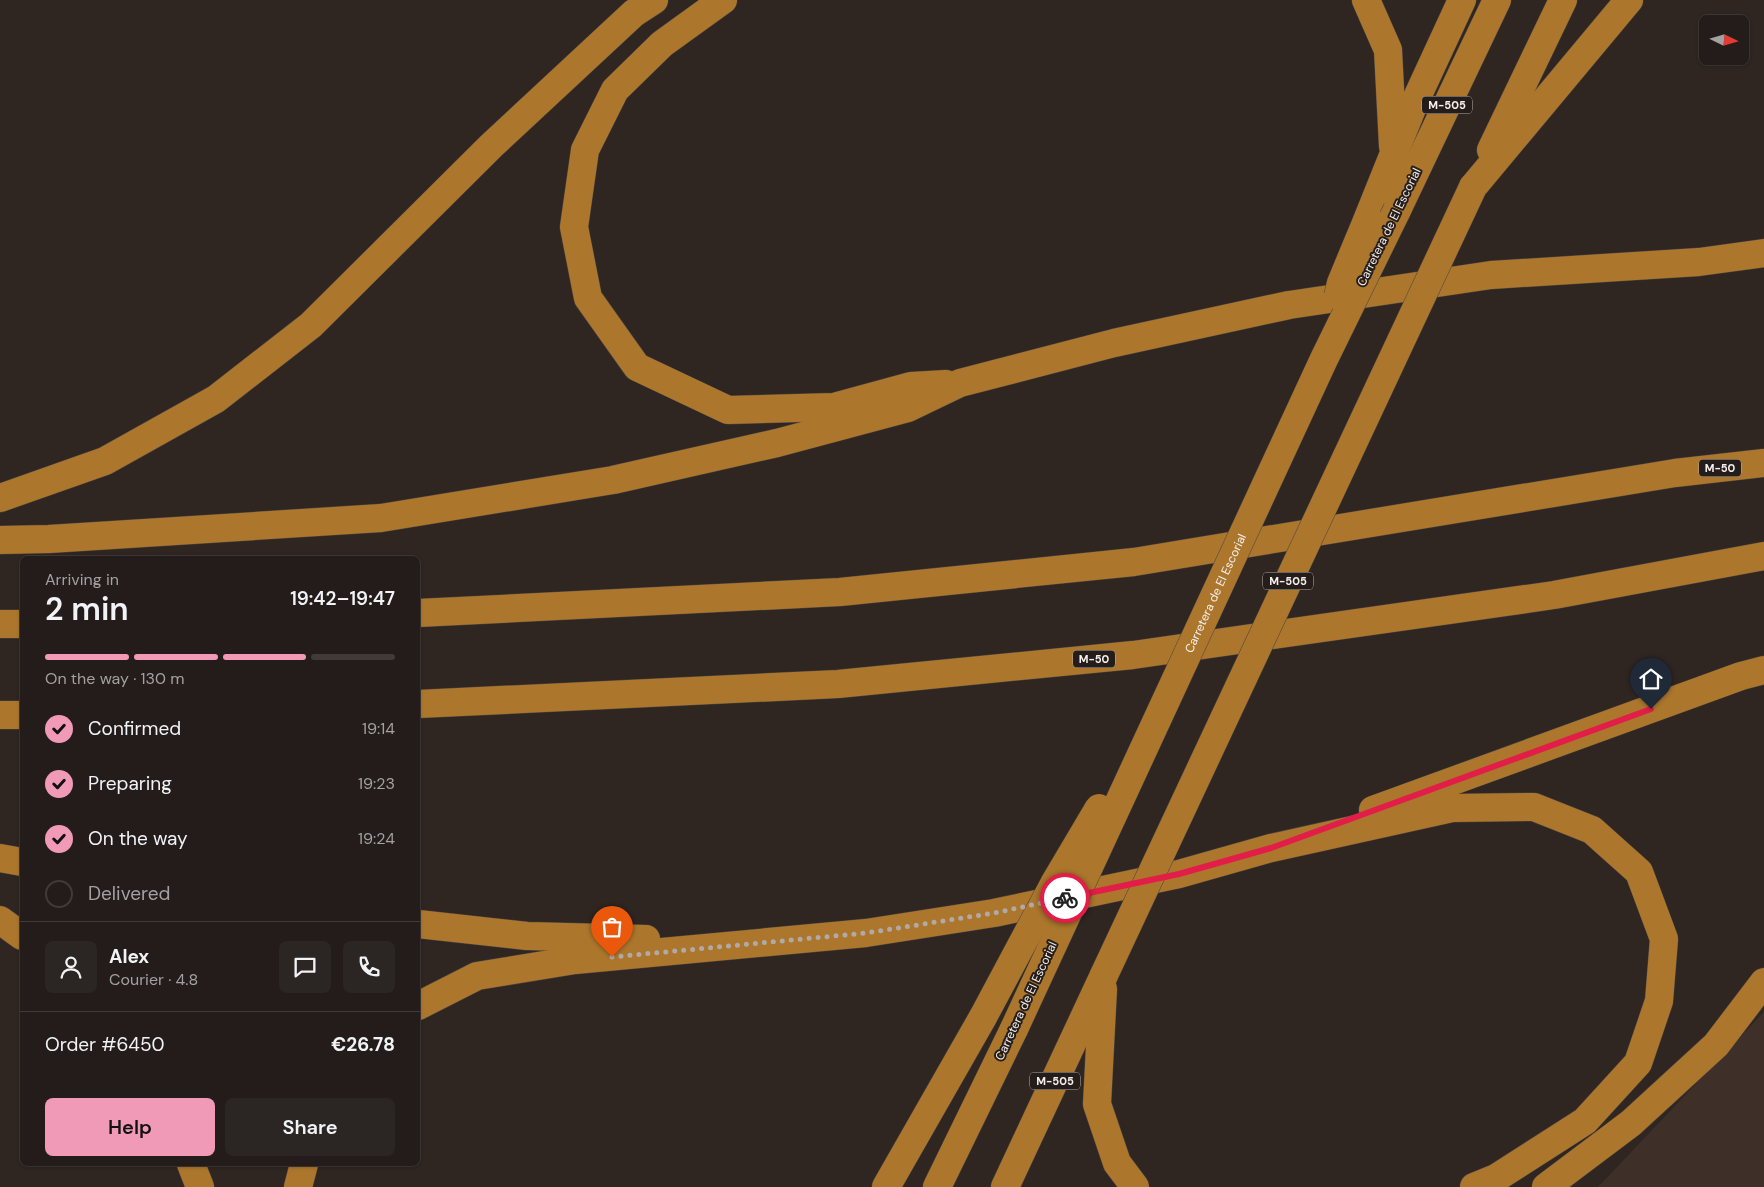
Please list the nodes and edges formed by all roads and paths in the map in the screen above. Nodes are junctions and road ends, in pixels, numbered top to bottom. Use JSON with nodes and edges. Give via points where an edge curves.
{"nodes":[{"id":1,"x":654,"y":0,"type":"edge"},
{"id":2,"x":723,"y":0,"type":"edge"},
{"id":3,"x":1366,"y":0,"type":"edge"},
{"id":4,"x":1462,"y":0,"type":"edge"},
{"id":5,"x":1497,"y":0,"type":"edge"},
{"id":6,"x":1563,"y":0,"type":"edge"},
{"id":7,"x":1629,"y":0,"type":"edge"},
{"id":8,"x":1394,"y":158,"type":"junction"},
{"id":9,"x":1473,"y":187,"type":"junction"},
{"id":10,"x":1764,"y":253,"type":"edge"},
{"id":11,"x":1699,"y":262,"type":"junction"},
{"id":12,"x":1764,"y":269,"type":"edge"},
{"id":13,"x":1324,"y":359,"type":"junction"},
{"id":14,"x":960,"y":383,"type":"junction"},
{"id":15,"x":1764,"y":452,"type":"edge"},
{"id":16,"x":1764,"y":464,"type":"edge"},
{"id":17,"x":1675,"y":473,"type":"junction"},
{"id":18,"x":0,"y":498,"type":"edge"},
{"id":19,"x":0,"y":540,"type":"edge"},
{"id":20,"x":1764,"y":556,"type":"edge"},
{"id":21,"x":420,"y":613,"type":"edge"},
{"id":22,"x":0,"y":624,"type":"edge"},
{"id":23,"x":20,"y":624,"type":"edge"},
{"id":24,"x":1764,"y":670,"type":"edge"},
{"id":25,"x":1173,"y":684,"type":"junction"},
{"id":26,"x":420,"y":704,"type":"edge"},
{"id":27,"x":20,"y":714,"type":"edge"},
{"id":28,"x":0,"y":715,"type":"edge"},
{"id":29,"x":1271,"y":848,"type":"junction"},
{"id":30,"x":0,"y":858,"type":"edge"},
{"id":31,"x":20,"y":862,"type":"edge"},
{"id":32,"x":0,"y":920,"type":"edge"},
{"id":33,"x":420,"y":924,"type":"edge"},
{"id":34,"x":20,"y":935,"type":"edge"},
{"id":35,"x":775,"y":942,"type":"junction"},
{"id":36,"x":1104,"y":975,"type":"junction"},
{"id":37,"x":1764,"y":982,"type":"edge"},
{"id":38,"x":420,"y":1005,"type":"edge"},
{"id":39,"x":192,"y":1166,"type":"edge"},
{"id":40,"x":303,"y":1166,"type":"edge"},
{"id":41,"x":200,"y":1187,"type":"edge"},
{"id":42,"x":298,"y":1187,"type":"edge"},
{"id":43,"x":886,"y":1187,"type":"edge"},
{"id":44,"x":937,"y":1187,"type":"edge"},
{"id":45,"x":1005,"y":1187,"type":"edge"},
{"id":46,"x":1135,"y":1187,"type":"edge"},
{"id":47,"x":1474,"y":1187,"type":"edge"},
{"id":48,"x":1546,"y":1187,"type":"edge"}],
"edges":[{"from":1,"to":18,"type":"highway","via":[[634,13],[491,146],[311,325],[216,399],[105,461]]},
{"from":2,"to":14,"type":"highway","via":[[662,44],[614,90],[585,150],[574,227],[588,298],[637,367],[728,410],[834,407],[911,386]]},
{"from":3,"to":8,"type":"highway","via":[[1388,50]]},
{"from":4,"to":8,"type":"highway","via":[[1413,106]]},
{"from":5,"to":13,"type":"highway","name":"Carretera de El Escorial","number":"M-505","bridge":true},
{"from":6,"to":9,"type":"highway","number":"M-505"},
{"from":7,"to":9,"type":"highway"},
{"from":8,"to":13,"type":"highway","bridge":true,"via":[[1341,283]]},
{"from":9,"to":36,"type":"highway","number":"M-505","bridge":true},
{"from":10,"to":11,"type":"highway"},
{"from":11,"to":12,"type":"highway"},
{"from":11,"to":14,"type":"highway","via":[[1490,275],[1290,304],[1114,343]]},
{"from":13,"to":25,"type":"highway","name":"Carretera de El Escorial","number":"M-505","bridge":true},
{"from":14,"to":19,"type":"highway","via":[[908,408],[777,443],[613,480],[381,518]]},
{"from":15,"to":17,"type":"highway"},
{"from":16,"to":17,"type":"highway","number":"M-50"},
{"from":17,"to":21,"type":"highway","number":"M-50","via":[[1134,562],[840,592]]},
{"from":20,"to":26,"type":"highway","number":"M-50","via":[[1554,595],[1133,655],[838,684]]},
{"from":22,"to":23,"type":"highway"},
{"from":24,"to":29,"type":"highway"},
{"from":25,"to":43,"type":"highway","bridge":true,"via":[[1054,884]]},
{"from":25,"to":44,"type":"highway","name":"Carretera de El Escorial","number":"M-505","bridge":true,"via":[[1014,1029]]},
{"from":27,"to":28,"type":"highway"},
{"from":29,"to":35,"type":"highway","via":[[1179,874],[994,913],[866,933]]},
{"from":29,"to":47,"type":"highway","via":[[1452,808],[1534,807],[1592,830],[1639,872],[1664,939],[1659,1001],[1638,1063],[1585,1121],[1496,1178]]},
{"from":30,"to":31,"type":"highway"},
{"from":32,"to":34,"type":"highway"},
{"from":33,"to":35,"type":"highway","via":[[527,936]]},
{"from":35,"to":38,"type":"highway","via":[[575,960],[477,976]]},
{"from":36,"to":45,"type":"highway","number":"M-505"},
{"from":36,"to":46,"type":"highway","via":[[1097,1104],[1117,1163]]},
{"from":37,"to":48,"type":"highway","via":[[1716,1045],[1631,1123]]},
{"from":39,"to":41,"type":"highway"},
{"from":40,"to":42,"type":"highway"}]}
